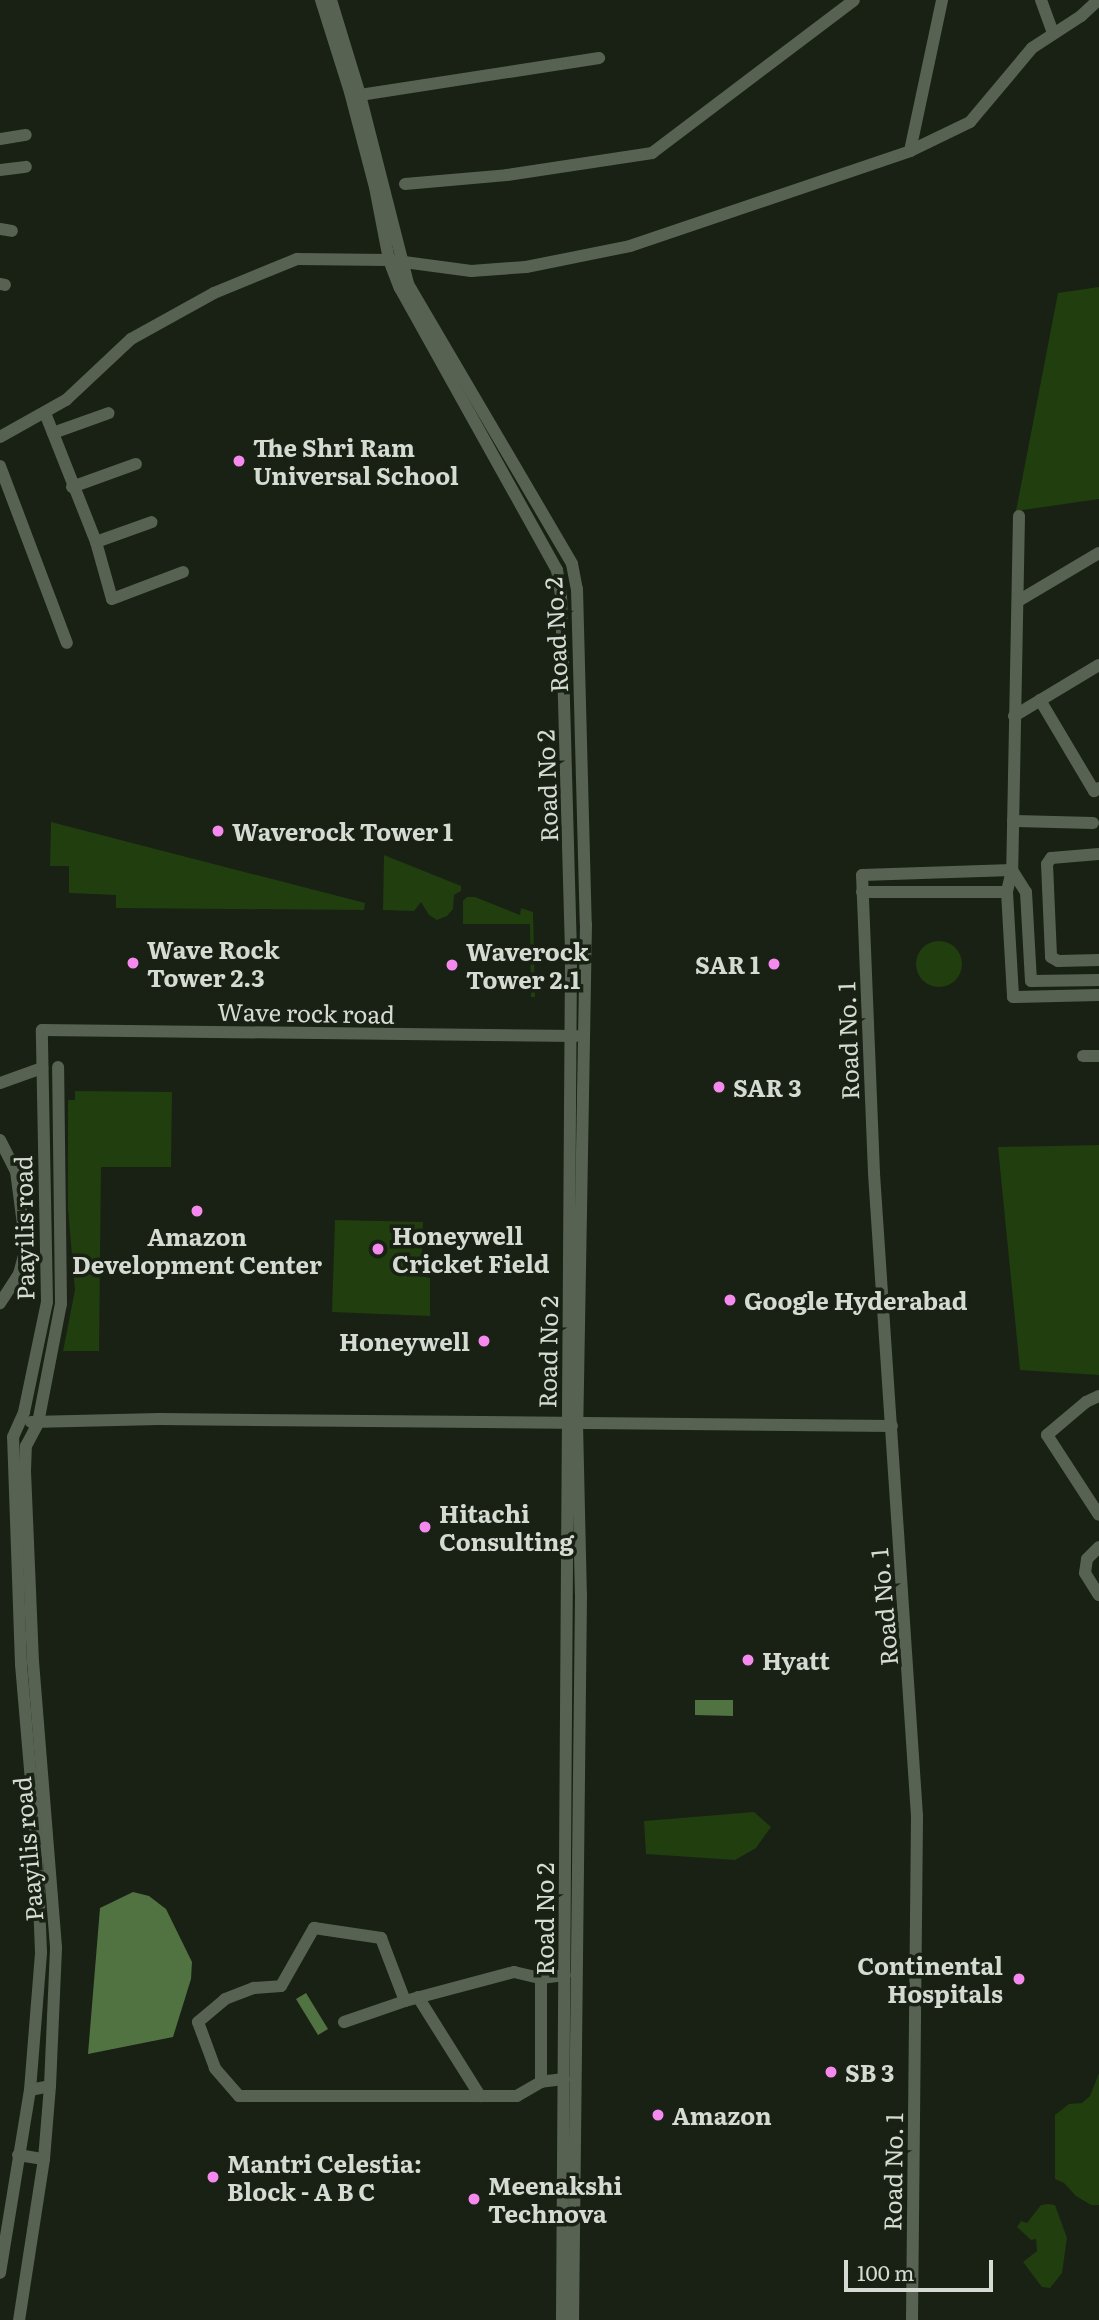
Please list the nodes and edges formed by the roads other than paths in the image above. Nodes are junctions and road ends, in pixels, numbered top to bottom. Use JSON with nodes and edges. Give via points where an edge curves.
{"nodes":[{"id":1,"x":321,"y":0,"type":"edge"},
{"id":2,"x":331,"y":0,"type":"edge"},
{"id":3,"x":854,"y":0,"type":"edge"},
{"id":4,"x":942,"y":0,"type":"edge"},
{"id":5,"x":1041,"y":0,"type":"edge"},
{"id":6,"x":1098,"y":0,"type":"edge"},
{"id":7,"x":1053,"y":33,"type":"junction"},
{"id":8,"x":599,"y":58,"type":"dead end"},
{"id":9,"x":360,"y":95,"type":"junction"},
{"id":10,"x":26,"y":135,"type":"dead end"},
{"id":11,"x":0,"y":139,"type":"edge"},
{"id":12,"x":910,"y":151,"type":"junction"},
{"id":13,"x":26,"y":167,"type":"dead end"},
{"id":14,"x":0,"y":170,"type":"edge"},
{"id":15,"x":405,"y":184,"type":"dead end"},
{"id":16,"x":395,"y":261,"type":"junction"},
{"id":17,"x":109,"y":412,"type":"dead end"},
{"id":18,"x":46,"y":413,"type":"junction"},
{"id":19,"x":53,"y":433,"type":"junction"},
{"id":20,"x":0,"y":437,"type":"edge"},
{"id":21,"x":136,"y":464,"type":"dead end"},
{"id":22,"x":0,"y":466,"type":"edge"},
{"id":23,"x":72,"y":487,"type":"junction"},
{"id":24,"x":1019,"y":516,"type":"dead end"},
{"id":25,"x":152,"y":522,"type":"dead end"},
{"id":26,"x":96,"y":542,"type":"junction"},
{"id":27,"x":1099,"y":553,"type":"edge"},
{"id":28,"x":183,"y":572,"type":"dead end"},
{"id":29,"x":1018,"y":601,"type":"junction"},
{"id":30,"x":68,"y":643,"type":"dead end"},
{"id":31,"x":1099,"y":665,"type":"edge"},
{"id":32,"x":1040,"y":700,"type":"junction"},
{"id":33,"x":1014,"y":716,"type":"junction"},
{"id":34,"x":1099,"y":788,"type":"edge"},
{"id":35,"x":1013,"y":821,"type":"junction"},
{"id":36,"x":1093,"y":823,"type":"dead end"},
{"id":37,"x":1099,"y":855,"type":"edge"},
{"id":38,"x":1012,"y":870,"type":"junction"},
{"id":39,"x":862,"y":892,"type":"junction"},
{"id":40,"x":1007,"y":892,"type":"junction"},
{"id":41,"x":586,"y":924,"type":"joint"},
{"id":42,"x":1099,"y":960,"type":"edge"},
{"id":43,"x":1099,"y":980,"type":"edge"},
{"id":44,"x":1099,"y":995,"type":"edge"},
{"id":45,"x":42,"y":1030,"type":"joint"},
{"id":46,"x":576,"y":1036,"type":"junction"},
{"id":47,"x":1083,"y":1056,"type":"dead end"},
{"id":48,"x":1099,"y":1056,"type":"edge"},
{"id":49,"x":58,"y":1067,"type":"dead end"},
{"id":50,"x":42,"y":1068,"type":"junction"},
{"id":51,"x":0,"y":1083,"type":"edge"},
{"id":52,"x":0,"y":1140,"type":"edge"},
{"id":53,"x":47,"y":1302,"type":"junction"},
{"id":54,"x":0,"y":1303,"type":"edge"},
{"id":55,"x":61,"y":1304,"type":"junction"},
{"id":56,"x":1099,"y":1396,"type":"edge"},
{"id":57,"x":21,"y":1420,"type":"junction"},
{"id":58,"x":38,"y":1423,"type":"junction"},
{"id":59,"x":572,"y":1423,"type":"junction"},
{"id":60,"x":892,"y":1426,"type":"junction"},
{"id":61,"x":1097,"y":1509,"type":"edge"},
{"id":62,"x":1099,"y":1547,"type":"edge"},
{"id":63,"x":1099,"y":1595,"type":"edge"},
{"id":64,"x":565,"y":1975,"type":"junction"},
{"id":65,"x":541,"y":1978,"type":"junction"},
{"id":66,"x":411,"y":1999,"type":"junction"},
{"id":67,"x":345,"y":2022,"type":"dead end"},
{"id":68,"x":564,"y":2080,"type":"junction"},
{"id":69,"x":541,"y":2082,"type":"junction"},
{"id":70,"x":50,"y":2086,"type":"junction"},
{"id":71,"x":30,"y":2090,"type":"junction"},
{"id":72,"x":480,"y":2096,"type":"junction"},
{"id":73,"x":18,"y":2155,"type":"junction"},
{"id":74,"x":44,"y":2159,"type":"junction"},
{"id":75,"x":0,"y":2273,"type":"edge"},
{"id":76,"x":19,"y":2320,"type":"edge"},
{"id":77,"x":562,"y":2320,"type":"edge"},
{"id":78,"x":573,"y":2320,"type":"edge"},
{"id":79,"x":912,"y":2320,"type":"edge"}],
"edges":[{"from":1,"to":16,"type":"street"},
{"from":2,"to":9,"type":"street"},
{"from":3,"to":15,"type":"street","via":[[652,153],[507,175]]},
{"from":4,"to":12,"type":"street"},
{"from":5,"to":7,"type":"street"},
{"from":6,"to":7,"type":"street"},
{"from":7,"to":12,"type":"street","via":[[1032,48],[970,122]]},
{"from":8,"to":9,"type":"street"},
{"from":9,"to":16,"type":"street"},
{"from":10,"to":11,"type":"street"},
{"from":12,"to":16,"type":"street","via":[[630,246],[526,267],[471,271]]},
{"from":13,"to":14,"type":"street"},
{"from":16,"to":18,"type":"street","via":[[297,259],[214,293],[131,339]]},
{"from":16,"to":41,"type":"street","name":"Road No.2","via":[[572,564],[577,589]]},
{"from":16,"to":46,"type":"street","name":"Road No 2","via":[[400,288],[557,570]]},
{"from":17,"to":19,"type":"street"},
{"from":18,"to":19,"type":"street"},
{"from":18,"to":20,"type":"street"},
{"from":19,"to":23,"type":"street"},
{"from":21,"to":23,"type":"street"},
{"from":22,"to":30,"type":"street"},
{"from":23,"to":26,"type":"street"},
{"from":24,"to":29,"type":"street"},
{"from":25,"to":26,"type":"street"},
{"from":26,"to":28,"type":"street","via":[[112,599]]},
{"from":27,"to":29,"type":"street"},
{"from":29,"to":33,"type":"street"},
{"from":31,"to":32,"type":"street"},
{"from":32,"to":33,"type":"street"},
{"from":32,"to":34,"type":"street","via":[[1094,791]]},
{"from":33,"to":35,"type":"street"},
{"from":35,"to":36,"type":"street"},
{"from":35,"to":38,"type":"street"},
{"from":37,"to":42,"type":"street","via":[[1051,858],[1047,864],[1051,957],[1058,961]]},
{"from":38,"to":39,"type":"street","name":"Road No. 1","via":[[862,875]]},
{"from":38,"to":40,"type":"street"},
{"from":38,"to":43,"type":"street","via":[[1026,892],[1031,981]]},
{"from":39,"to":40,"type":"street"},
{"from":39,"to":60,"type":"street","name":"Road No. 1","via":[[874,1173]]},
{"from":40,"to":44,"type":"street","via":[[1013,997]]},
{"from":41,"to":46,"type":"street","name":"Road No 2"},
{"from":45,"to":46,"type":"street","name":"Wave rock road"},
{"from":45,"to":50,"type":"street","name":"Paayilis road"},
{"from":46,"to":59,"type":"street","name":"Road No 2"},
{"from":47,"to":48,"type":"street"},
{"from":49,"to":55,"type":"street","name":"Paayilis road"},
{"from":50,"to":51,"type":"street"},
{"from":50,"to":53,"type":"street","name":"Paayilis road"},
{"from":52,"to":54,"type":"street","via":[[16,1171],[26,1248],[19,1274]]},
{"from":53,"to":55,"type":"street"},
{"from":53,"to":57,"type":"street","name":"Paayilis road"},
{"from":55,"to":58,"type":"street","name":"Paayilis road"},
{"from":56,"to":61,"type":"street","via":[[1047,1435]]},
{"from":57,"to":58,"type":"street"},
{"from":57,"to":71,"type":"street","name":"Paayilis road","via":[[13,1437],[20,1651],[41,1952]]},
{"from":58,"to":59,"type":"street","via":[[180,1419]]},
{"from":58,"to":70,"type":"street","name":"Paayilis road","via":[[26,1446],[25,1471],[33,1662],[56,1947]]},
{"from":59,"to":60,"type":"street"},
{"from":59,"to":64,"type":"street","name":"Road No 2"},
{"from":59,"to":78,"type":"street","name":"Road No 2","via":[[580,1595]]},
{"from":60,"to":79,"type":"street","name":"Road No. 1","via":[[918,1835]]},
{"from":62,"to":63,"type":"street","via":[[1087,1559],[1085,1573]]},
{"from":64,"to":65,"type":"street"},
{"from":64,"to":68,"type":"street","name":"Road No 2"},
{"from":65,"to":66,"type":"street","via":[[514,1972]]},
{"from":65,"to":69,"type":"street"},
{"from":66,"to":67,"type":"street"},
{"from":66,"to":72,"type":"street"},
{"from":66,"to":72,"type":"street","via":[[380,1938],[314,1928],[281,1986],[254,1988],[225,1999],[198,2022],[215,2068],[239,2096]]},
{"from":68,"to":69,"type":"street"},
{"from":68,"to":77,"type":"street","name":"Road No 2"},
{"from":69,"to":72,"type":"street","via":[[517,2096]]},
{"from":70,"to":71,"type":"street"},
{"from":70,"to":74,"type":"street","name":"Paayilis road"},
{"from":71,"to":73,"type":"street","name":"Paayilis road"},
{"from":73,"to":74,"type":"street"},
{"from":73,"to":75,"type":"street","name":"Paayilis road"},
{"from":74,"to":76,"type":"street","name":"Paayilis road"}]}
